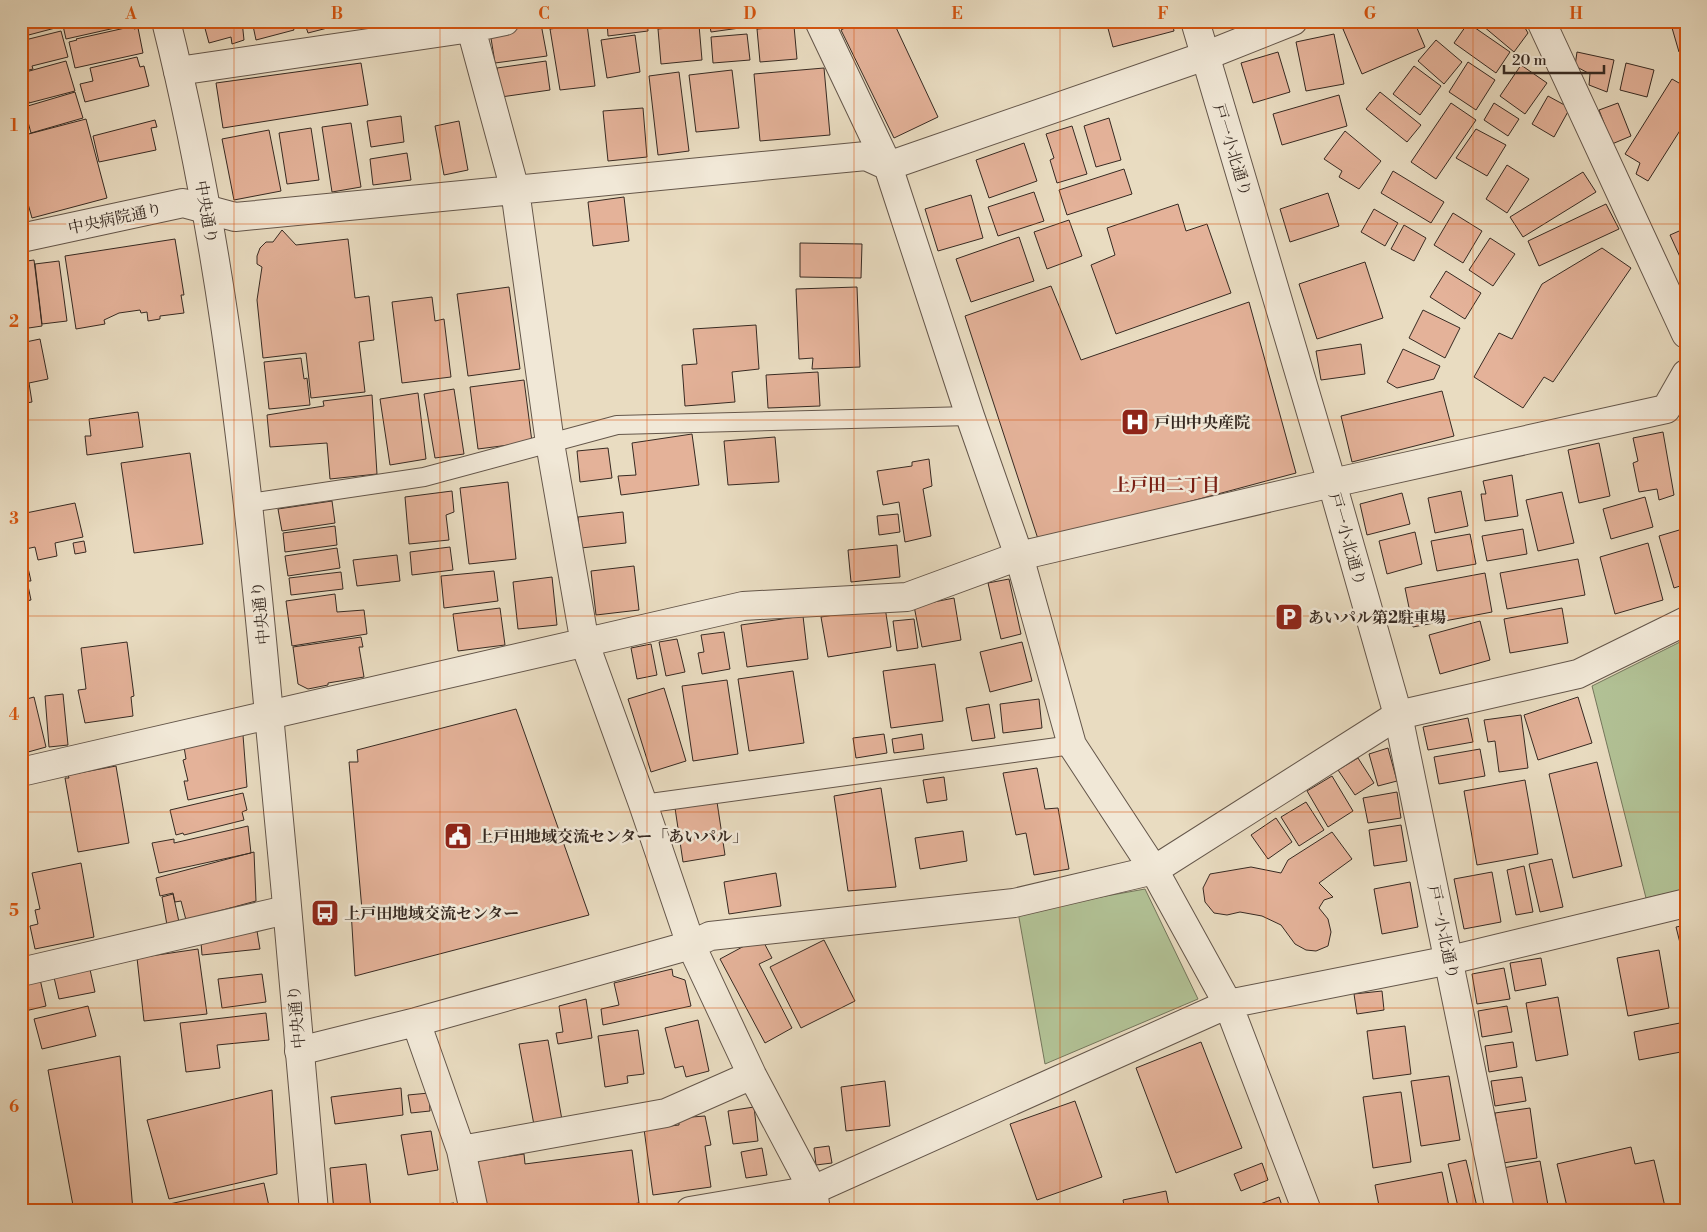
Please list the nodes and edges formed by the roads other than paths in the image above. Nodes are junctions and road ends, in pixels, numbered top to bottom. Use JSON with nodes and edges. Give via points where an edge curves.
{"nodes":[{"id":1,"x":166,"y":21,"type":"edge"},
{"id":2,"x":505,"y":21,"type":"edge"},
{"id":3,"x":819,"y":21,"type":"edge"},
{"id":4,"x":1195,"y":21,"type":"edge"},
{"id":5,"x":1292,"y":21,"type":"edge"},
{"id":6,"x":1541,"y":21,"type":"edge"},
{"id":7,"x":470,"y":25,"type":"edge"},
{"id":8,"x":1205,"y":56,"type":"junction"},
{"id":9,"x":178,"y":71,"type":"junction"},
{"id":10,"x":888,"y":166,"type":"junction"},
{"id":11,"x":515,"y":190,"type":"junction"},
{"id":12,"x":208,"y":210,"type":"junction"},
{"id":13,"x":21,"y":238,"type":"edge"},
{"id":14,"x":1686,"y":334,"type":"edge"},
{"id":15,"x":1686,"y":374,"type":"edge"},
{"id":16,"x":970,"y":416,"type":"junction"},
{"id":17,"x":550,"y":443,"type":"junction"},
{"id":18,"x":1332,"y":483,"type":"junction"},
{"id":19,"x":249,"y":504,"type":"junction"},
{"id":20,"x":1019,"y":556,"type":"junction"},
{"id":21,"x":1686,"y":621,"type":"edge"},
{"id":22,"x":585,"y":644,"type":"junction"},
{"id":23,"x":270,"y":713,"type":"junction"},
{"id":24,"x":1398,"y":714,"type":"junction"},
{"id":25,"x":1072,"y":745,"type":"junction"},
{"id":26,"x":21,"y":772,"type":"edge"},
{"id":27,"x":643,"y":804,"type":"junction"},
{"id":28,"x":1154,"y":870,"type":"junction"},
{"id":29,"x":1686,"y":903,"type":"edge"},
{"id":30,"x":286,"y":910,"type":"junction"},
{"id":31,"x":691,"y":945,"type":"junction"},
{"id":32,"x":1450,"y":960,"type":"junction"},
{"id":33,"x":21,"y":972,"type":"edge"},
{"id":34,"x":1228,"y":1004,"type":"junction"},
{"id":35,"x":416,"y":1022,"type":"junction"},
{"id":36,"x":299,"y":1051,"type":"junction"},
{"id":37,"x":752,"y":1075,"type":"junction"},
{"id":38,"x":461,"y":1150,"type":"junction"},
{"id":39,"x":815,"y":1200,"type":"edge"},
{"id":40,"x":695,"y":1210,"type":"edge"},
{"id":41,"x":314,"y":1211,"type":"edge"},
{"id":42,"x":474,"y":1211,"type":"edge"},
{"id":43,"x":1307,"y":1211,"type":"edge"},
{"id":44,"x":1500,"y":1211,"type":"edge"}],
"edges":[{"from":1,"to":9,"type":"street","name":"中央通り"},
{"from":2,"to":7,"type":"street"},
{"from":3,"to":10,"type":"street"},
{"from":4,"to":8,"type":"street","name":"戸一小北通り"},
{"from":5,"to":8,"type":"street"},
{"from":6,"to":14,"type":"street"},
{"from":7,"to":9,"type":"street"},
{"from":7,"to":11,"type":"street"},
{"from":8,"to":10,"type":"street"},
{"from":8,"to":18,"type":"street","name":"戸一小北通り"},
{"from":9,"to":12,"type":"street","name":"中央通り"},
{"from":10,"to":11,"type":"street","name":"中央病院通り","via":[[866,156]]},
{"from":10,"to":16,"type":"street"},
{"from":11,"to":12,"type":"street","name":"中央病院通り","via":[[235,217]]},
{"from":11,"to":17,"type":"street"},
{"from":12,"to":13,"type":"street","name":"中央病院通り","via":[[183,203]]},
{"from":12,"to":19,"type":"street","name":"中央通り"},
{"from":15,"to":18,"type":"street","via":[[1666,409]]},
{"from":16,"to":17,"type":"lane","via":[[618,425]]},
{"from":16,"to":20,"type":"street"},
{"from":17,"to":19,"type":"lane","via":[[424,477]]},
{"from":17,"to":22,"type":"street"},
{"from":18,"to":20,"type":"street"},
{"from":18,"to":24,"type":"street","name":"戸一小北通り"},
{"from":19,"to":23,"type":"street","name":"中央通り"},
{"from":20,"to":22,"type":"street","via":[[906,596],[743,606]]},
{"from":20,"to":25,"type":"street"},
{"from":21,"to":24,"type":"street","via":[[1578,674]]},
{"from":22,"to":23,"type":"street"},
{"from":22,"to":27,"type":"street"},
{"from":23,"to":26,"type":"street"},
{"from":23,"to":30,"type":"street","name":"中央通り"},
{"from":24,"to":28,"type":"street"},
{"from":24,"to":32,"type":"street","name":"戸一小北通り"},
{"from":25,"to":27,"type":"lane"},
{"from":25,"to":28,"type":"street"},
{"from":27,"to":31,"type":"street"},
{"from":28,"to":31,"type":"street","via":[[1014,903],[710,936]]},
{"from":28,"to":34,"type":"street"},
{"from":29,"to":32,"type":"street"},
{"from":30,"to":33,"type":"street"},
{"from":30,"to":36,"type":"street","name":"中央通り"},
{"from":31,"to":35,"type":"street"},
{"from":31,"to":37,"type":"street"},
{"from":32,"to":34,"type":"street"},
{"from":32,"to":44,"type":"street","name":"戸一小北通り"},
{"from":34,"to":39,"type":"street"},
{"from":34,"to":43,"type":"street"},
{"from":35,"to":36,"type":"street"},
{"from":35,"to":38,"type":"street"},
{"from":36,"to":41,"type":"street","name":"中央通り"},
{"from":37,"to":38,"type":"street","via":[[666,1112]]},
{"from":37,"to":39,"type":"street"},
{"from":38,"to":42,"type":"street"},
{"from":39,"to":40,"type":"street"}]}
